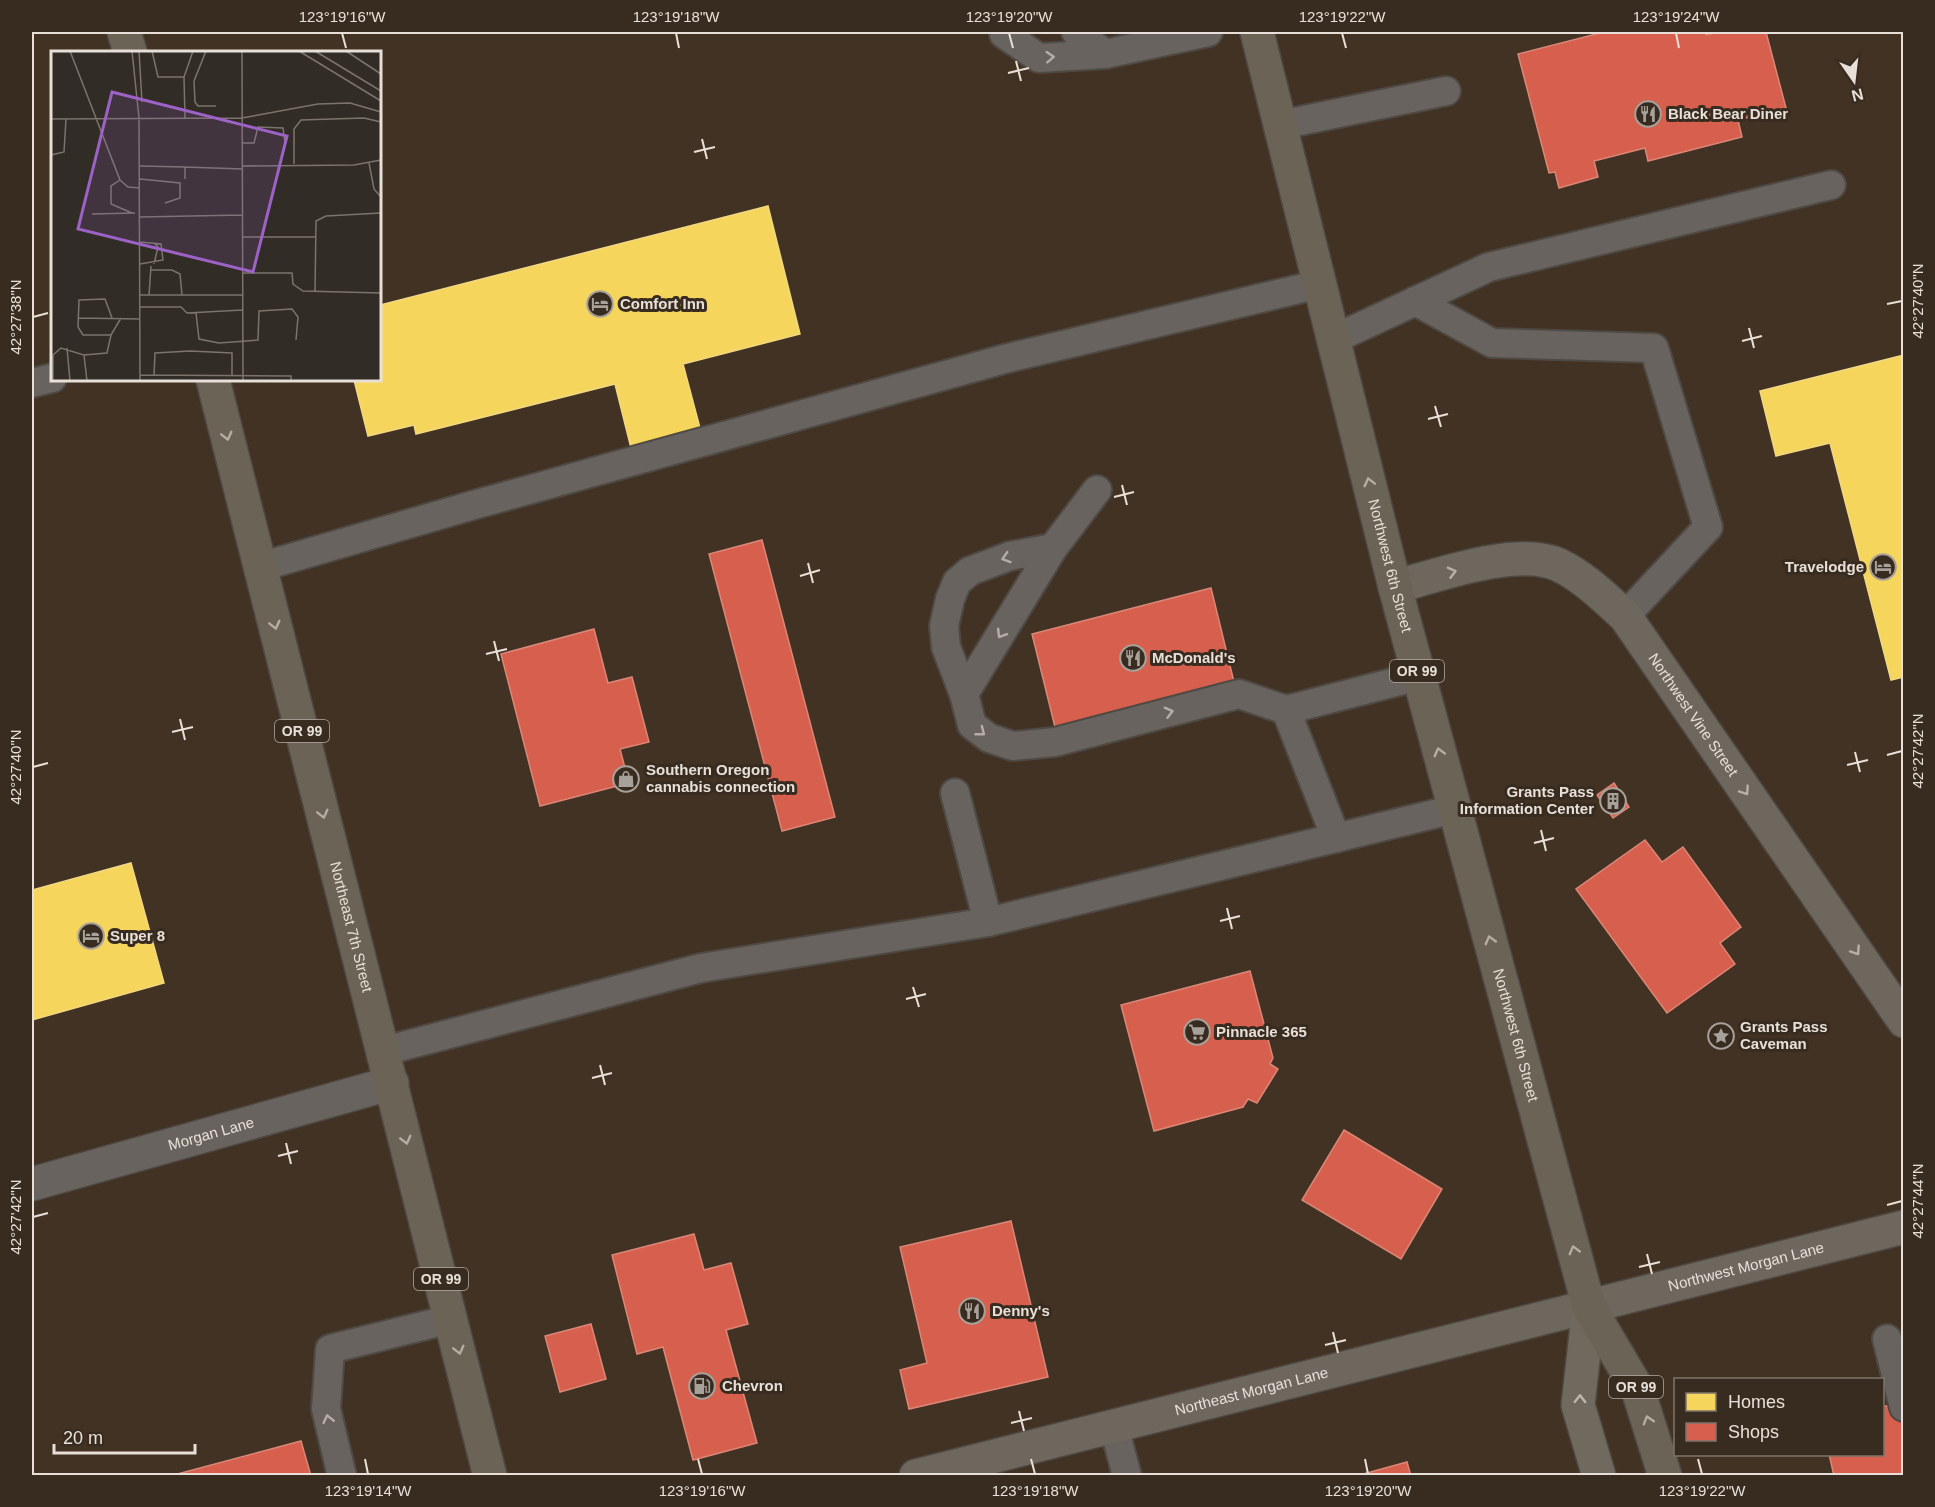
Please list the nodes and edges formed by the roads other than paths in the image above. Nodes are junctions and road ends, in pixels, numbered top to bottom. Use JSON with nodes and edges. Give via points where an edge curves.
{"nodes":[{"id":1,"x":124,"y":32,"type":"edge"},
{"id":2,"x":1004,"y":32,"type":"edge"},
{"id":3,"x":1076,"y":32,"type":"edge"},
{"id":4,"x":1208,"y":32,"type":"edge"},
{"id":5,"x":1257,"y":32,"type":"edge"},
{"id":6,"x":130,"y":51,"type":"edge"},
{"id":7,"x":1106,"y":54,"type":"junction"},
{"id":8,"x":1446,"y":91,"type":"dead end"},
{"id":9,"x":1280,"y":125,"type":"junction"},
{"id":10,"x":1831,"y":185,"type":"dead end"},
{"id":11,"x":1320,"y":284,"type":"junction"},
{"id":12,"x":1415,"y":301,"type":"junction"},
{"id":13,"x":1334,"y":339,"type":"junction"},
{"id":14,"x":51,"y":378,"type":"edge"},
{"id":15,"x":213,"y":381,"type":"edge"},
{"id":16,"x":32,"y":383,"type":"edge"},
{"id":17,"x":1097,"y":490,"type":"dead end"},
{"id":18,"x":1053,"y":548,"type":"junction"},
{"id":19,"x":260,"y":567,"type":"junction"},
{"id":20,"x":1395,"y":587,"type":"junction"},
{"id":21,"x":1625,"y":616,"type":"junction"},
{"id":22,"x":1419,"y":676,"type":"junction"},
{"id":23,"x":964,"y":694,"type":"junction"},
{"id":24,"x":1286,"y":710,"type":"junction"},
{"id":25,"x":955,"y":793,"type":"dead end"},
{"id":26,"x":1455,"y":809,"type":"junction"},
{"id":27,"x":1336,"y":838,"type":"junction"},
{"id":28,"x":988,"y":922,"type":"junction"},
{"id":29,"x":1904,"y":1021,"type":"edge"},
{"id":30,"x":384,"y":1051,"type":"junction"},
{"id":31,"x":392,"y":1083,"type":"junction"},
{"id":32,"x":32,"y":1184,"type":"edge"},
{"id":33,"x":1904,"y":1227,"type":"edge"},
{"id":34,"x":1589,"y":1307,"type":"junction"},
{"id":35,"x":451,"y":1319,"type":"junction"},
{"id":36,"x":1887,"y":1340,"type":"dead end"},
{"id":37,"x":1904,"y":1407,"type":"edge"},
{"id":38,"x":1114,"y":1427,"type":"junction"},
{"id":39,"x":342,"y":1476,"type":"edge"},
{"id":40,"x":490,"y":1476,"type":"edge"},
{"id":41,"x":916,"y":1476,"type":"edge"},
{"id":42,"x":1127,"y":1476,"type":"edge"},
{"id":43,"x":1599,"y":1476,"type":"edge"},
{"id":44,"x":1665,"y":1476,"type":"edge"}],
"edges":[{"from":1,"to":6,"type":"highway"},
{"from":2,"to":7,"type":"lane","one_way":true,"via":[[1039,58]]},
{"from":3,"to":7,"type":"lane"},
{"from":4,"to":7,"type":"lane"},
{"from":5,"to":9,"type":"highway","name":"Northwest 6th Street","number":"OR 99"},
{"from":8,"to":9,"type":"lane"},
{"from":9,"to":11,"type":"highway","name":"Northwest 6th Street","number":"OR 99"},
{"from":10,"to":12,"type":"lane","via":[[1489,267]]},
{"from":11,"to":13,"type":"highway","name":"Northwest 6th Street","number":"OR 99"},
{"from":11,"to":19,"type":"lane","via":[[1008,358]]},
{"from":12,"to":13,"type":"lane"},
{"from":12,"to":21,"type":"lane","via":[[1492,343],[1654,348],[1708,527]]},
{"from":20,"to":13,"type":"highway","name":"Northwest 6th Street","number":"OR 99","one_way":true},
{"from":14,"to":16,"type":"lane"},
{"from":15,"to":19,"type":"highway","name":"Northeast 7th Street","number":"OR 99","one_way":true},
{"from":17,"to":18,"type":"lane"},
{"from":18,"to":23,"type":"lane","one_way":true},
{"from":18,"to":23,"type":"lane","one_way":true,"via":[[1010,556],[970,571],[957,582],[944,626],[946,647]]},
{"from":19,"to":30,"type":"highway","name":"Northeast 7th Street","number":"OR 99","one_way":true},
{"from":20,"to":21,"type":"street","name":"Northwest Vine Street","one_way":true,"via":[[1487,562],[1526,558],[1558,564]]},
{"from":20,"to":22,"type":"highway","name":"Northwest 6th Street","number":"OR 99"},
{"from":21,"to":29,"type":"street","name":"Northwest Vine Street","one_way":true},
{"from":22,"to":24,"type":"lane"},
{"from":26,"to":22,"type":"highway","name":"Northwest 6th Street","number":"OR 99","one_way":true},
{"from":23,"to":24,"type":"lane","one_way":true,"via":[[972,725],[989,738],[1013,746],[1055,742],[1239,694]]},
{"from":24,"to":27,"type":"lane"},
{"from":25,"to":28,"type":"lane"},
{"from":26,"to":27,"type":"lane"},
{"from":34,"to":26,"type":"highway","name":"Northwest 6th Street","number":"OR 99","one_way":true},
{"from":27,"to":28,"type":"lane"},
{"from":28,"to":30,"type":"lane","via":[[701,968]]},
{"from":30,"to":31,"type":"highway","name":"Northeast 7th Street","number":"OR 99"},
{"from":31,"to":32,"type":"street","name":"Morgan Lane"},
{"from":31,"to":35,"type":"highway","name":"Northeast 7th Street","number":"OR 99","one_way":true},
{"from":33,"to":34,"type":"street","name":"Northwest Morgan Lane"},
{"from":34,"to":38,"type":"street","name":"Northeast Morgan Lane"},
{"from":43,"to":34,"type":"main road","one_way":true,"via":[[1578,1405]]},
{"from":44,"to":34,"type":"highway","number":"OR 99","one_way":true,"via":[[1638,1390]]},
{"from":39,"to":35,"type":"lane","one_way":true,"via":[[326,1408],[330,1349]]},
{"from":35,"to":40,"type":"highway","name":"Northeast 7th Street","number":"OR 99","one_way":true},
{"from":36,"to":37,"type":"lane"},
{"from":38,"to":41,"type":"street","name":"Northeast Morgan Lane"},
{"from":38,"to":42,"type":"lane"}]}
